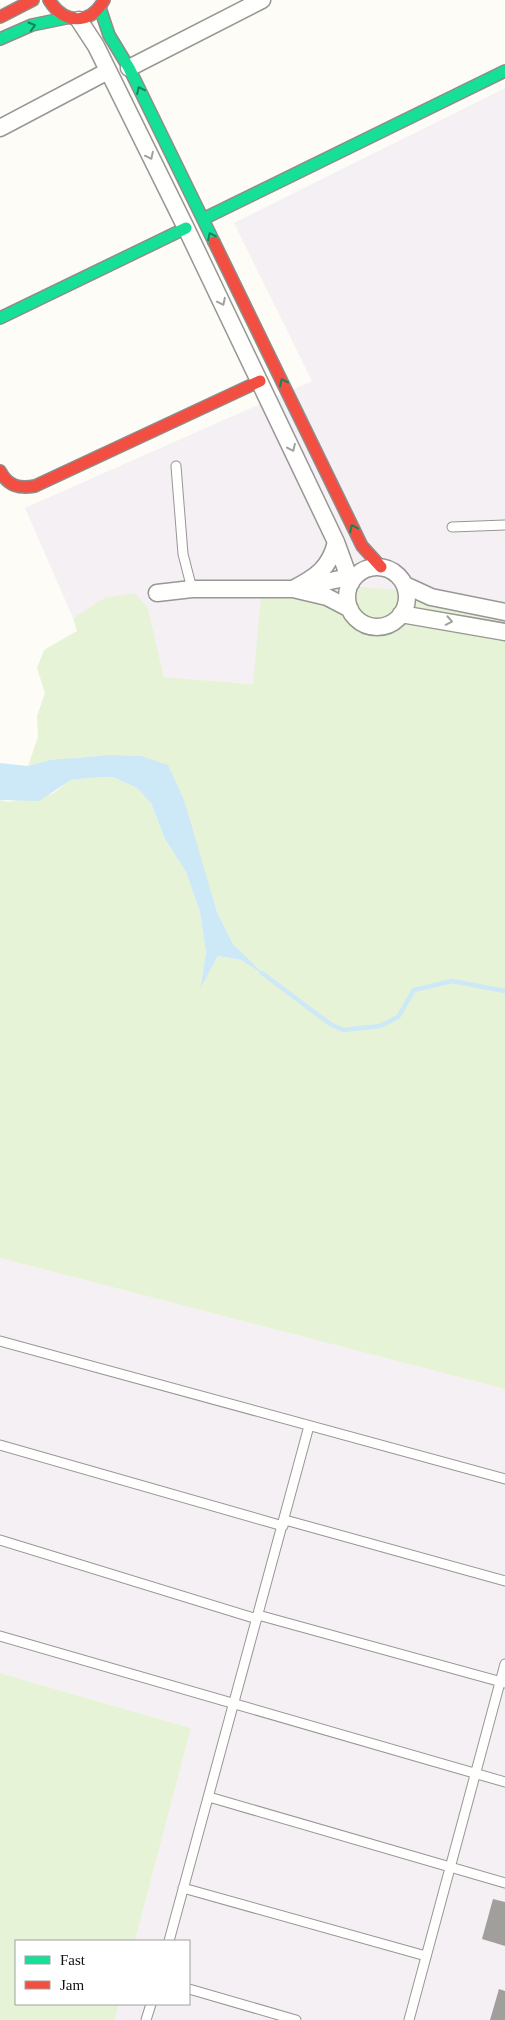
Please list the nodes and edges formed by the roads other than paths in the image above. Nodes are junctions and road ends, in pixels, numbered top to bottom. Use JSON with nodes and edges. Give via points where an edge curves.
{"nodes":[{"id":1,"x":33,"y":0,"type":"edge"},
{"id":2,"x":49,"y":0,"type":"edge"},
{"id":3,"x":262,"y":0,"type":"edge"},
{"id":4,"x":102,"y":4,"type":"edge"},
{"id":5,"x":0,"y":17,"type":"edge"},
{"id":6,"x":72,"y":19,"type":"junction"},
{"id":7,"x":0,"y":39,"type":"edge"},
{"id":8,"x":129,"y":68,"type":"junction"},
{"id":9,"x":108,"y":71,"type":"junction"},
{"id":10,"x":505,"y":71,"type":"edge"},
{"id":11,"x":0,"y":128,"type":"edge"},
{"id":12,"x":202,"y":219,"type":"junction"},
{"id":13,"x":186,"y":228,"type":"junction"},
{"id":14,"x":0,"y":318,"type":"edge"},
{"id":15,"x":260,"y":381,"type":"junction"},
{"id":16,"x":176,"y":466,"type":"dead end"},
{"id":17,"x":0,"y":471,"type":"edge"},
{"id":18,"x":505,"y":524,"type":"edge"},
{"id":19,"x":452,"y":527,"type":"dead end"},
{"id":20,"x":336,"y":542,"type":"junction"},
{"id":21,"x":381,"y":567,"type":"junction"},
{"id":22,"x":350,"y":580,"type":"junction"},
{"id":23,"x":405,"y":585,"type":"junction"},
{"id":24,"x":293,"y":589,"type":"junction"},
{"id":25,"x":192,"y":590,"type":"junction"},
{"id":26,"x":157,"y":593,"type":"dead end"},
{"id":27,"x":350,"y":609,"type":"junction"},
{"id":28,"x":505,"y":612,"type":"edge"},
{"id":29,"x":401,"y":614,"type":"junction"},
{"id":30,"x":505,"y":632,"type":"edge"},
{"id":31,"x":0,"y":1342,"type":"edge"},
{"id":32,"x":309,"y":1426,"type":"junction"},
{"id":33,"x":0,"y":1445,"type":"edge"},
{"id":34,"x":505,"y":1479,"type":"edge"},
{"id":35,"x":284,"y":1523,"type":"junction"},
{"id":36,"x":0,"y":1540,"type":"edge"},
{"id":37,"x":505,"y":1581,"type":"edge"},
{"id":38,"x":257,"y":1617,"type":"junction"},
{"id":39,"x":0,"y":1636,"type":"edge"},
{"id":40,"x":505,"y":1664,"type":"edge"},
{"id":41,"x":502,"y":1683,"type":"edge"},
{"id":42,"x":233,"y":1705,"type":"junction"},
{"id":43,"x":474,"y":1773,"type":"junction"},
{"id":44,"x":505,"y":1782,"type":"edge"},
{"id":45,"x":209,"y":1797,"type":"junction"},
{"id":46,"x":450,"y":1868,"type":"junction"},
{"id":47,"x":505,"y":1883,"type":"edge"},
{"id":48,"x":184,"y":1888,"type":"junction"},
{"id":49,"x":169,"y":1940,"type":"edge"},
{"id":50,"x":426,"y":1956,"type":"junction"},
{"id":51,"x":190,"y":1989,"type":"edge"},
{"id":52,"x":151,"y":2005,"type":"edge"},
{"id":53,"x":146,"y":2020,"type":"edge"},
{"id":54,"x":296,"y":2020,"type":"edge"},
{"id":55,"x":409,"y":2020,"type":"edge"}],
"edges":[{"from":1,"to":5,"type":"street"},
{"from":2,"to":6,"type":"street","via":[[56,11]]},
{"from":3,"to":8,"type":"street"},
{"from":4,"to":6,"type":"street","via":[[91,16]]},
{"from":4,"to":8,"type":"street","via":[[109,35]]},
{"from":7,"to":6,"type":"street","one_way":true,"via":[[32,25]]},
{"from":6,"to":9,"type":"street","via":[[96,46]]},
{"from":12,"to":8,"type":"street","one_way":true},
{"from":9,"to":11,"type":"street"},
{"from":9,"to":13,"type":"street","one_way":true},
{"from":10,"to":12,"type":"street"},
{"from":21,"to":12,"type":"street","one_way":true,"via":[[362,546]]},
{"from":13,"to":14,"type":"street"},
{"from":13,"to":15,"type":"street","one_way":true},
{"from":15,"to":17,"type":"street","via":[[35,486],[14,487],[5,482]]},
{"from":15,"to":20,"type":"street","one_way":true},
{"from":16,"to":25,"type":"lane","via":[[183,554]]},
{"from":18,"to":19,"type":"lane"},
{"from":20,"to":22,"type":"street"},
{"from":20,"to":24,"type":"street","via":[[326,567]]},
{"from":21,"to":22,"type":"street","via":[[364,570]]},
{"from":21,"to":23,"type":"street","via":[[398,575]]},
{"from":22,"to":24,"type":"street"},
{"from":22,"to":27,"type":"street"},
{"from":23,"to":28,"type":"street","via":[[430,597]]},
{"from":23,"to":29,"type":"street","via":[[407,597]]},
{"from":24,"to":25,"type":"street"},
{"from":24,"to":27,"type":"street","via":[[326,597]]},
{"from":25,"to":26,"type":"street"},
{"from":27,"to":29,"type":"street","via":[[363,622],[374,626],[386,625]]},
{"from":29,"to":30,"type":"street","one_way":true},
{"from":31,"to":32,"type":"lane"},
{"from":32,"to":34,"type":"lane"},
{"from":32,"to":35,"type":"lane"},
{"from":33,"to":35,"type":"lane"},
{"from":35,"to":37,"type":"lane"},
{"from":35,"to":38,"type":"lane"},
{"from":36,"to":38,"type":"lane"},
{"from":38,"to":41,"type":"lane"},
{"from":38,"to":42,"type":"lane"},
{"from":39,"to":42,"type":"lane"},
{"from":40,"to":41,"type":"lane"},
{"from":41,"to":43,"type":"lane"},
{"from":42,"to":43,"type":"lane"},
{"from":42,"to":45,"type":"lane"},
{"from":43,"to":44,"type":"lane"},
{"from":43,"to":46,"type":"lane"},
{"from":45,"to":46,"type":"lane"},
{"from":45,"to":48,"type":"lane"},
{"from":46,"to":47,"type":"lane"},
{"from":46,"to":50,"type":"lane"},
{"from":48,"to":49,"type":"lane"},
{"from":48,"to":50,"type":"lane"},
{"from":50,"to":55,"type":"lane"},
{"from":51,"to":54,"type":"lane"},
{"from":52,"to":53,"type":"lane"}]}
